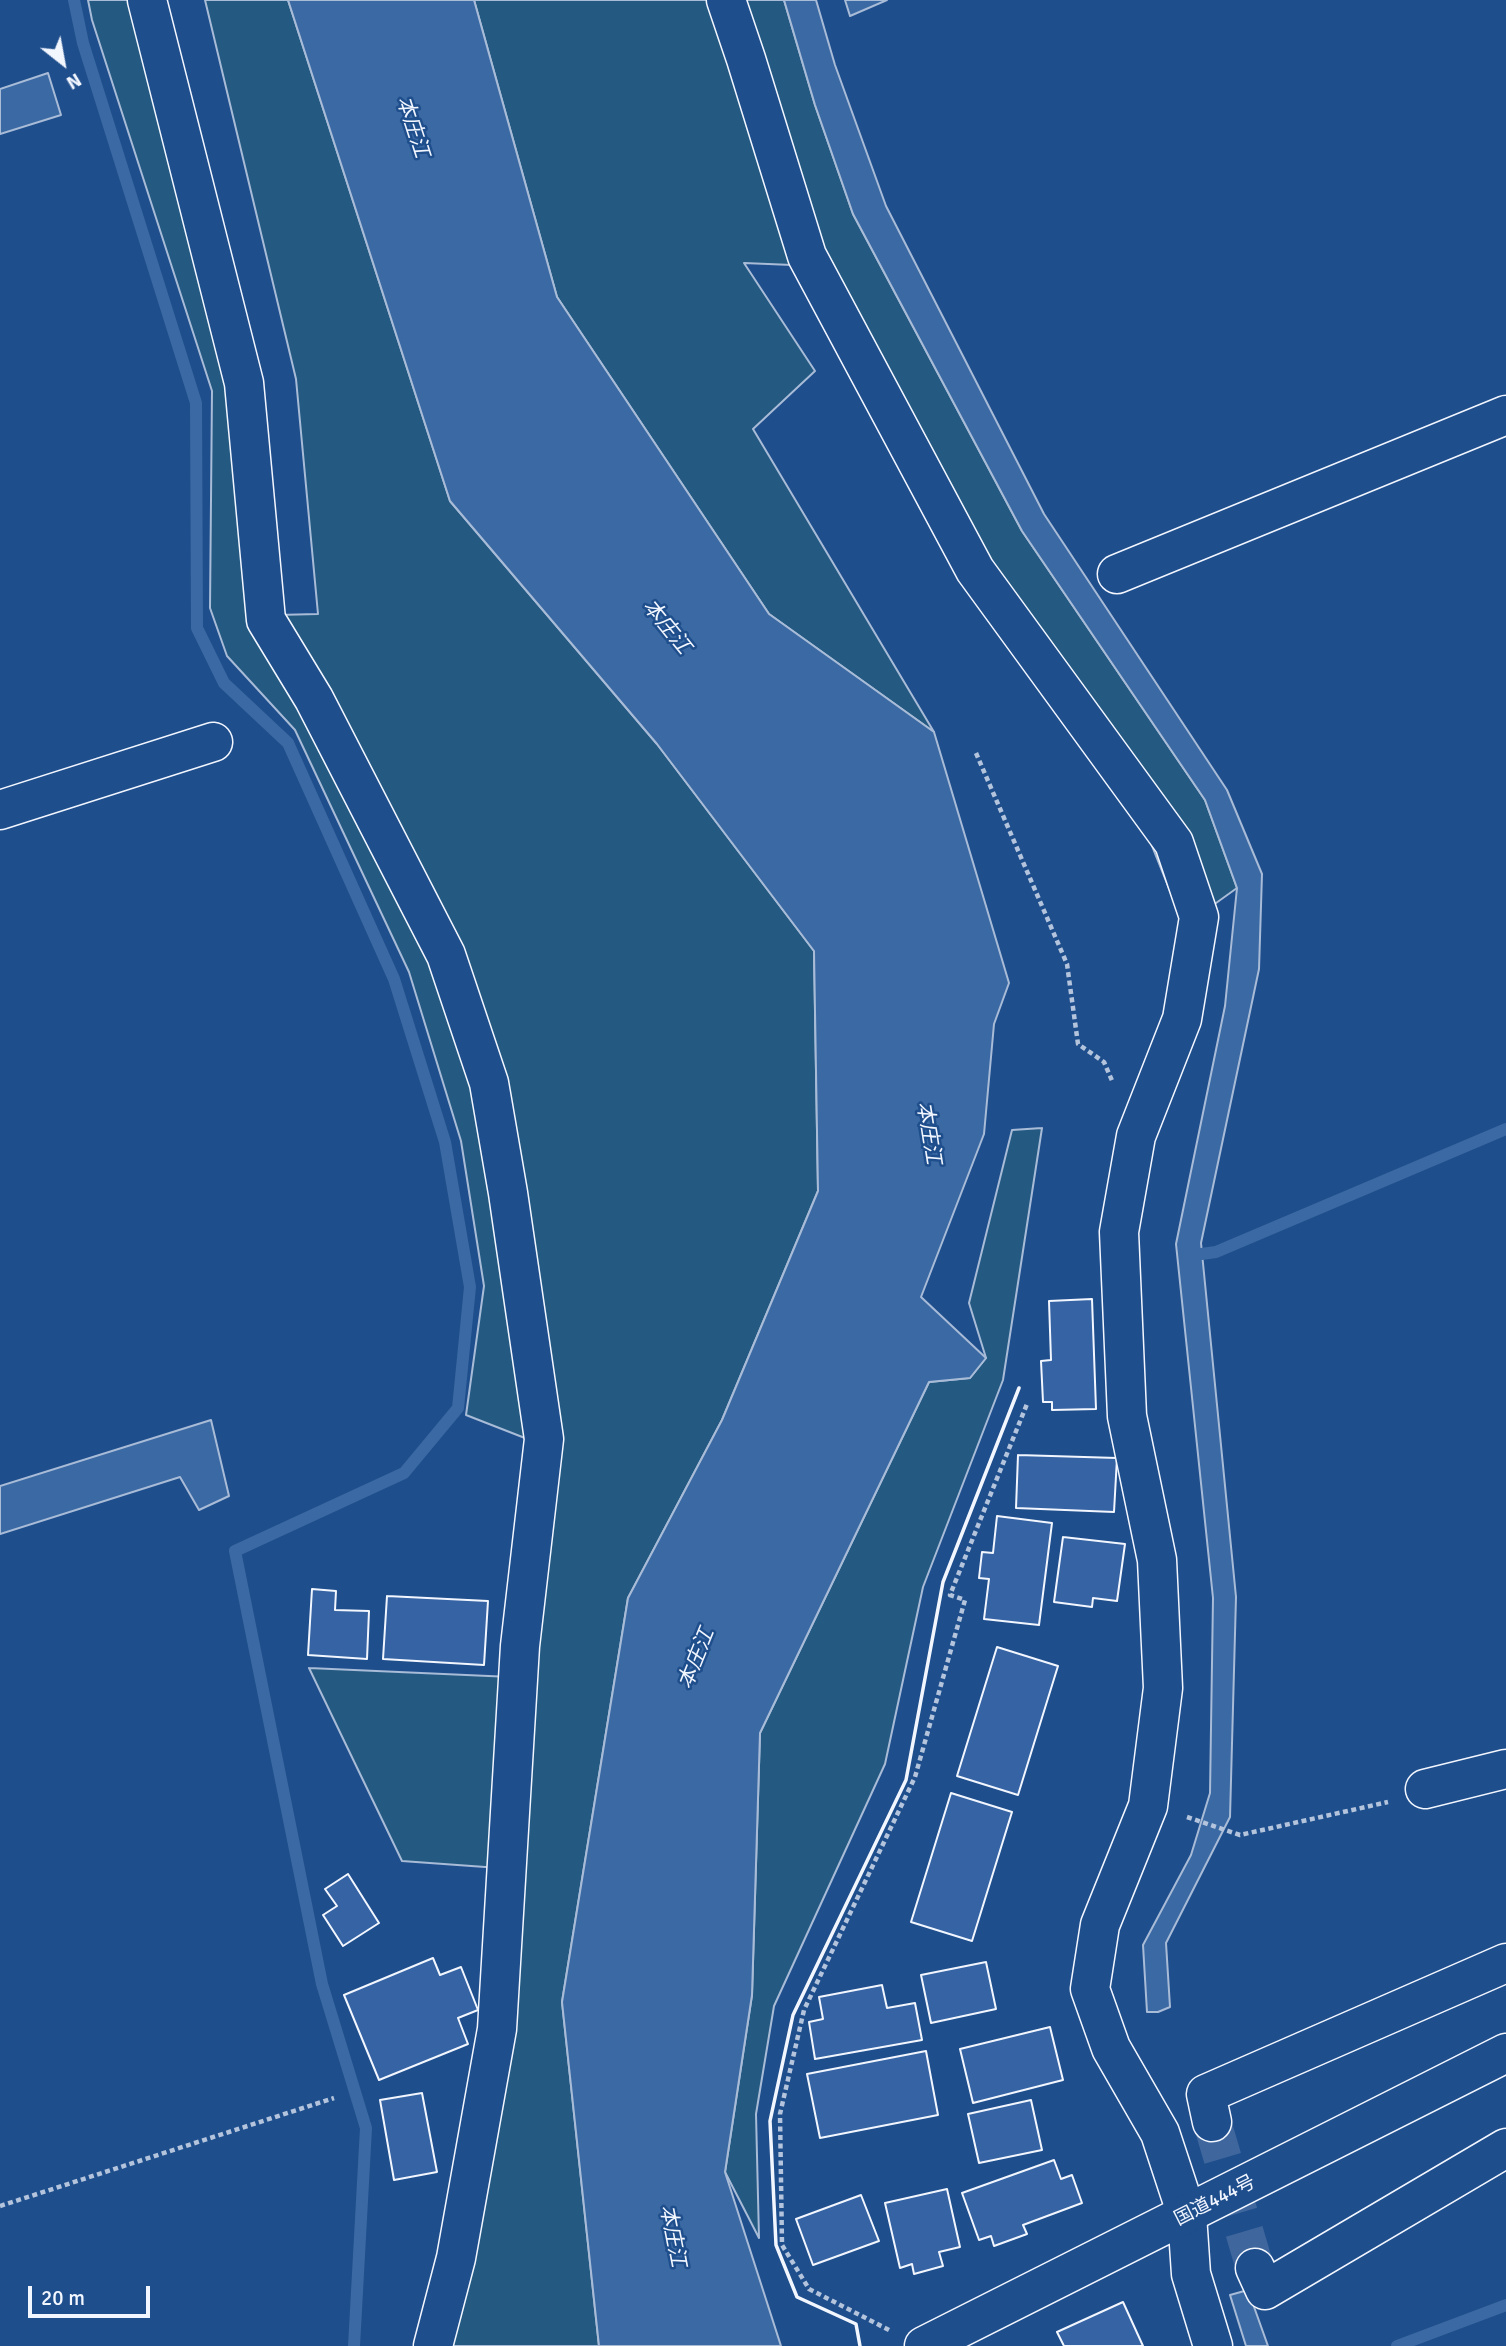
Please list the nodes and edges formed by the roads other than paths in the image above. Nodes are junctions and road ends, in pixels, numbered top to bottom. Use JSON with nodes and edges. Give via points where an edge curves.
{"nodes":[{"id":1,"x":147,"y":0,"type":"edge"},
{"id":2,"x":726,"y":0,"type":"edge"},
{"id":3,"x":1506,"y":415,"type":"edge"},
{"id":4,"x":1117,"y":574,"type":"dead end"},
{"id":5,"x":212,"y":742,"type":"dead end"},
{"id":6,"x":0,"y":810,"type":"edge"},
{"id":7,"x":1506,"y":1769,"type":"edge"},
{"id":8,"x":1425,"y":1789,"type":"road end"},
{"id":9,"x":1506,"y":1963,"type":"edge"},
{"id":10,"x":1506,"y":2053,"type":"edge"},
{"id":11,"x":1212,"y":2122,"type":"tunnel mouth"},
{"id":12,"x":1506,"y":2148,"type":"edge"},
{"id":13,"x":1186,"y":2216,"type":"junction"},
{"id":14,"x":1255,"y":2268,"type":"tunnel mouth"},
{"id":15,"x":910,"y":2340,"type":"edge"},
{"id":16,"x":433,"y":2346,"type":"edge"},
{"id":17,"x":1213,"y":2346,"type":"edge"}],
"edges":[{"from":1,"to":16,"type":"main road","via":[[244,383],[266,620],[314,699],[446,954],[489,1083],[544,1439],[520,1646],[497,2029],[456,2258]]},
{"from":2,"to":13,"type":"main road","via":[[807,256],[975,570],[1174,843],[1199,917],[1182,1019],[1136,1136],[1119,1231],[1127,1416],[1157,1560],[1163,1688],[1148,1806],[1100,1925],[1090,1989],[1111,2048],[1160,2133]]},
{"from":3,"to":4,"type":"main road"},
{"from":5,"to":6,"type":"main road"},
{"from":7,"to":8,"type":"main road"},
{"from":9,"to":11,"type":"main road","via":[[1206,2094]]},
{"from":10,"to":13,"type":"main road","name":"国道444号"},
{"from":12,"to":14,"type":"main road","via":[[1265,2290]]},
{"from":13,"to":15,"type":"main road","name":"国道444号"},
{"from":13,"to":17,"type":"main road","via":[[1191,2274]]}]}
